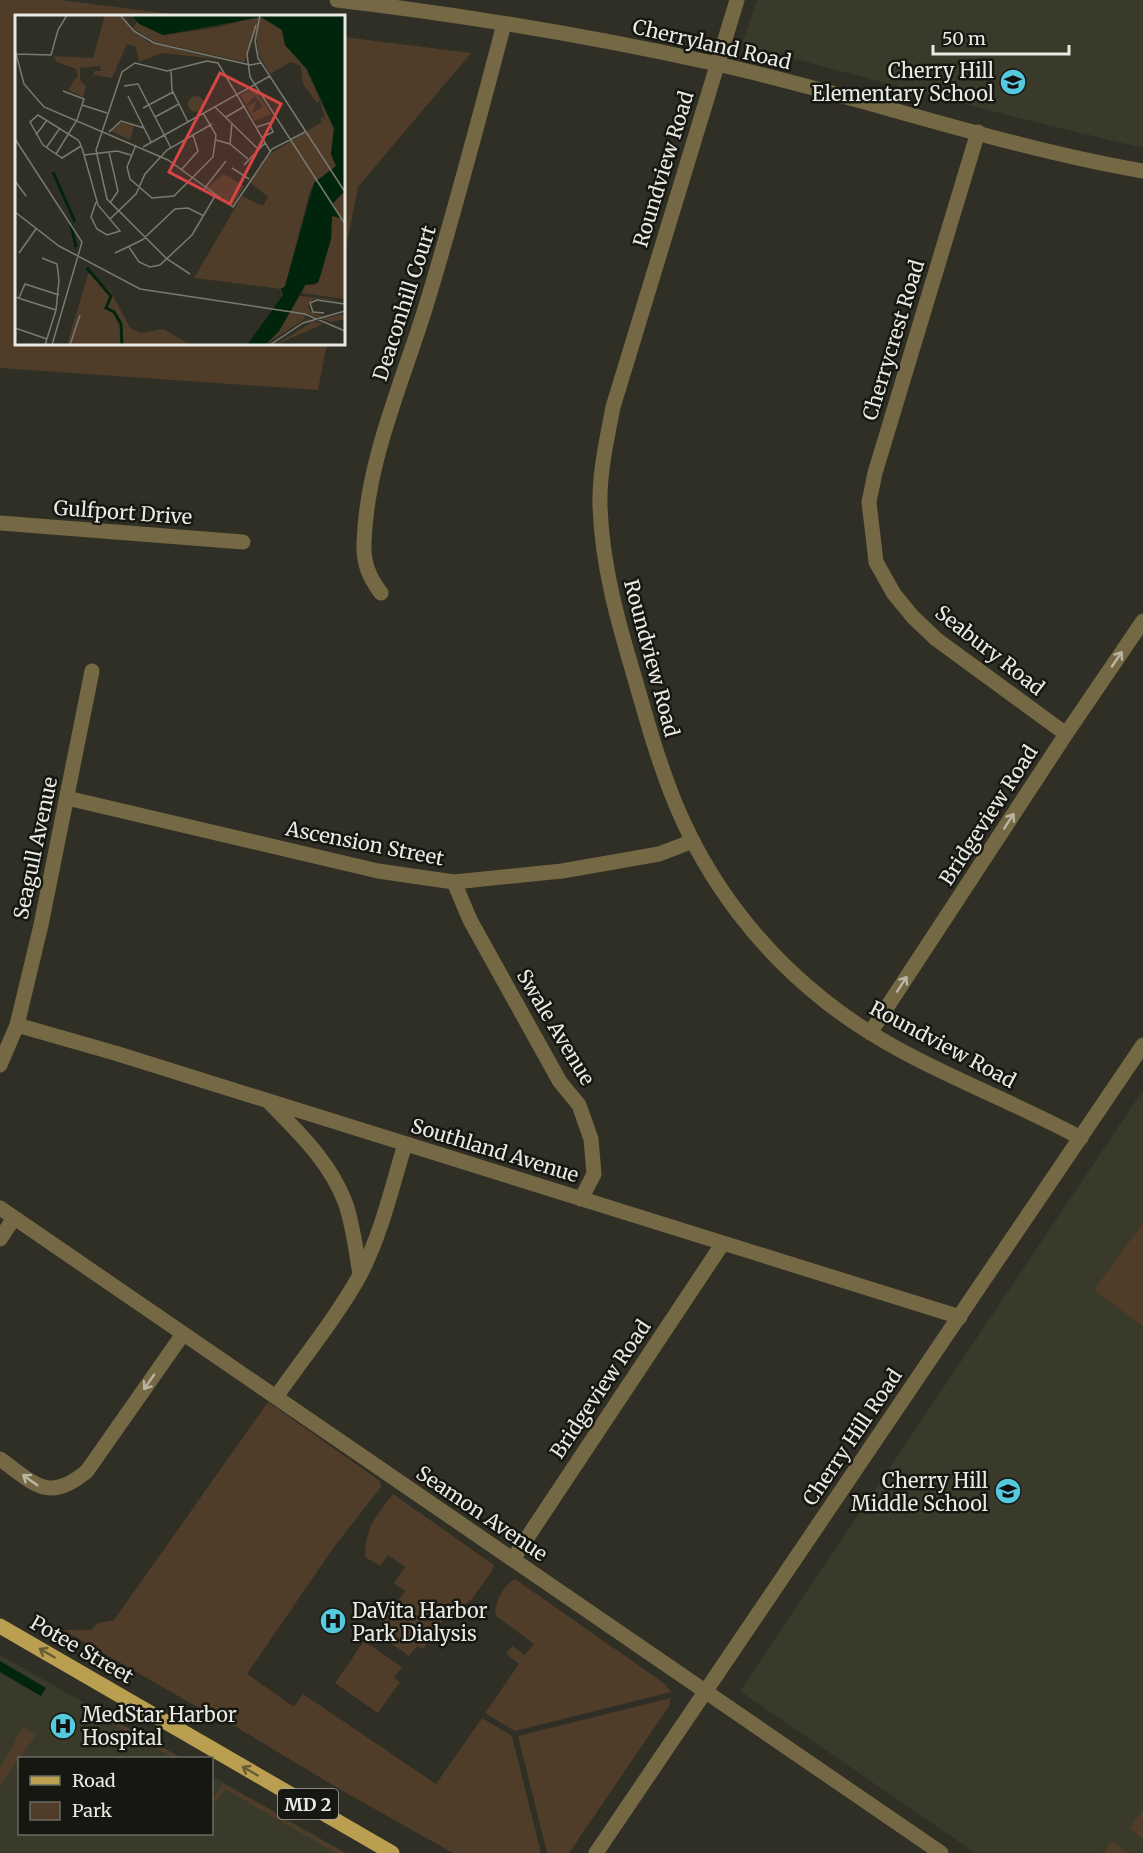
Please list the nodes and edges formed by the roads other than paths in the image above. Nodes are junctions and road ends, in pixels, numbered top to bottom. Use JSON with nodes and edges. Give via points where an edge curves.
{"nodes":[{"id":1,"x":337,"y":0,"type":"edge"},
{"id":2,"x":737,"y":0,"type":"edge"},
{"id":3,"x":504,"y":24,"type":"junction"},
{"id":4,"x":717,"y":64,"type":"junction"},
{"id":5,"x":978,"y":132,"type":"junction"},
{"id":6,"x":1143,"y":171,"type":"edge"},
{"id":7,"x":0,"y":524,"type":"edge"},
{"id":8,"x":243,"y":542,"type":"dead end"},
{"id":9,"x":876,"y":562,"type":"joint"},
{"id":10,"x":381,"y":593,"type":"dead end"},
{"id":11,"x":1143,"y":621,"type":"edge"},
{"id":12,"x":93,"y":671,"type":"dead end"},
{"id":13,"x":1066,"y":734,"type":"junction"},
{"id":14,"x":67,"y":798,"type":"junction"},
{"id":15,"x":693,"y":841,"type":"junction"},
{"id":16,"x":454,"y":882,"type":"junction"},
{"id":17,"x":17,"y":1025,"type":"junction"},
{"id":18,"x":870,"y":1033,"type":"junction"},
{"id":19,"x":1143,"y":1045,"type":"edge"},
{"id":20,"x":0,"y":1065,"type":"edge"},
{"id":21,"x":268,"y":1101,"type":"junction"},
{"id":22,"x":1081,"y":1138,"type":"junction"},
{"id":23,"x":405,"y":1144,"type":"junction"},
{"id":24,"x":581,"y":1199,"type":"junction"},
{"id":25,"x":0,"y":1208,"type":"edge"},
{"id":26,"x":14,"y":1218,"type":"junction"},
{"id":27,"x":0,"y":1239,"type":"edge"},
{"id":28,"x":723,"y":1243,"type":"junction"},
{"id":29,"x":360,"y":1274,"type":"junction"},
{"id":30,"x":960,"y":1317,"type":"junction"},
{"id":31,"x":183,"y":1334,"type":"junction"},
{"id":32,"x":276,"y":1397,"type":"junction"},
{"id":33,"x":0,"y":1459,"type":"edge"},
{"id":34,"x":513,"y":1559,"type":"junction"},
{"id":35,"x":0,"y":1626,"type":"edge"},
{"id":36,"x":706,"y":1692,"type":"junction"},
{"id":37,"x":392,"y":1853,"type":"edge"},
{"id":38,"x":596,"y":1853,"type":"edge"},
{"id":39,"x":941,"y":1853,"type":"edge"}],
"edges":[{"from":1,"to":3,"type":"street","name":"Cherryland Road"},
{"from":2,"to":4,"type":"street","name":"Roundview Road"},
{"from":3,"to":4,"type":"street","name":"Cherryland Road"},
{"from":3,"to":10,"type":"street","name":"Deaconhill Court","via":[[445,246],[371,482],[364,545],[366,566]]},
{"from":4,"to":5,"type":"street","name":"Cherryland Road"},
{"from":4,"to":15,"type":"street","name":"Roundview Road","via":[[613,407],[603,456],[600,504],[614,608],[659,760]]},
{"from":5,"to":6,"type":"street","name":"Cherryland Road","via":[[1040,151]]},
{"from":5,"to":9,"type":"street","name":"Cherrycrest Road","via":[[874,474],[869,501]]},
{"from":7,"to":8,"type":"street","name":"Gulfport Drive"},
{"from":9,"to":13,"type":"street","name":"Seabury Road","via":[[894,594],[936,639]]},
{"from":13,"to":11,"type":"street","name":"Bridgeview Road","one_way":true},
{"from":12,"to":14,"type":"street","name":"Seagull Avenue"},
{"from":18,"to":13,"type":"street","name":"Bridgeview Road","one_way":true},
{"from":14,"to":16,"type":"street","name":"Ascension Street","via":[[378,871]]},
{"from":14,"to":17,"type":"street","name":"Seagull Avenue"},
{"from":15,"to":16,"type":"street","name":"Ascension Street","via":[[659,854],[562,872]]},
{"from":15,"to":18,"type":"street","name":"Roundview Road","via":[[737,911],[777,959]]},
{"from":16,"to":24,"type":"street","name":"Swale Avenue","via":[[470,920],[554,1072],[579,1105],[591,1140],[594,1174]]},
{"from":17,"to":20,"type":"street","name":"Seagull Avenue"},
{"from":17,"to":21,"type":"street","name":"Southland Avenue"},
{"from":18,"to":22,"type":"street","name":"Roundview Road"},
{"from":19,"to":22,"type":"street","name":"Cherry Hill Road"},
{"from":21,"to":23,"type":"street","name":"Southland Avenue"},
{"from":21,"to":29,"type":"street","via":[[310,1144],[328,1169],[345,1203]]},
{"from":22,"to":30,"type":"street","name":"Cherry Hill Road"},
{"from":23,"to":24,"type":"street","name":"Southland Avenue"},
{"from":23,"to":29,"type":"street","via":[[374,1244]]},
{"from":24,"to":28,"type":"street","name":"Southland Avenue"},
{"from":25,"to":26,"type":"street","name":"Seamon Avenue"},
{"from":26,"to":27,"type":"street"},
{"from":26,"to":31,"type":"street","name":"Seamon Avenue"},
{"from":28,"to":30,"type":"street","name":"Southland Avenue"},
{"from":28,"to":34,"type":"street","name":"Bridgeview Road"},
{"from":29,"to":32,"type":"street"},
{"from":30,"to":36,"type":"street","name":"Cherry Hill Road"},
{"from":31,"to":32,"type":"street","name":"Seamon Avenue"},
{"from":31,"to":33,"type":"street","one_way":true,"via":[[87,1471],[65,1486],[52,1489],[40,1487]]},
{"from":32,"to":34,"type":"street","name":"Seamon Avenue"},
{"from":34,"to":36,"type":"street","name":"Seamon Avenue"},
{"from":37,"to":35,"type":"main road","name":"Potee Street","number":"MD 2","one_way":true},
{"from":36,"to":38,"type":"street","name":"Cherry Hill Road"},
{"from":36,"to":39,"type":"street","name":"Seamon Avenue"}]}
